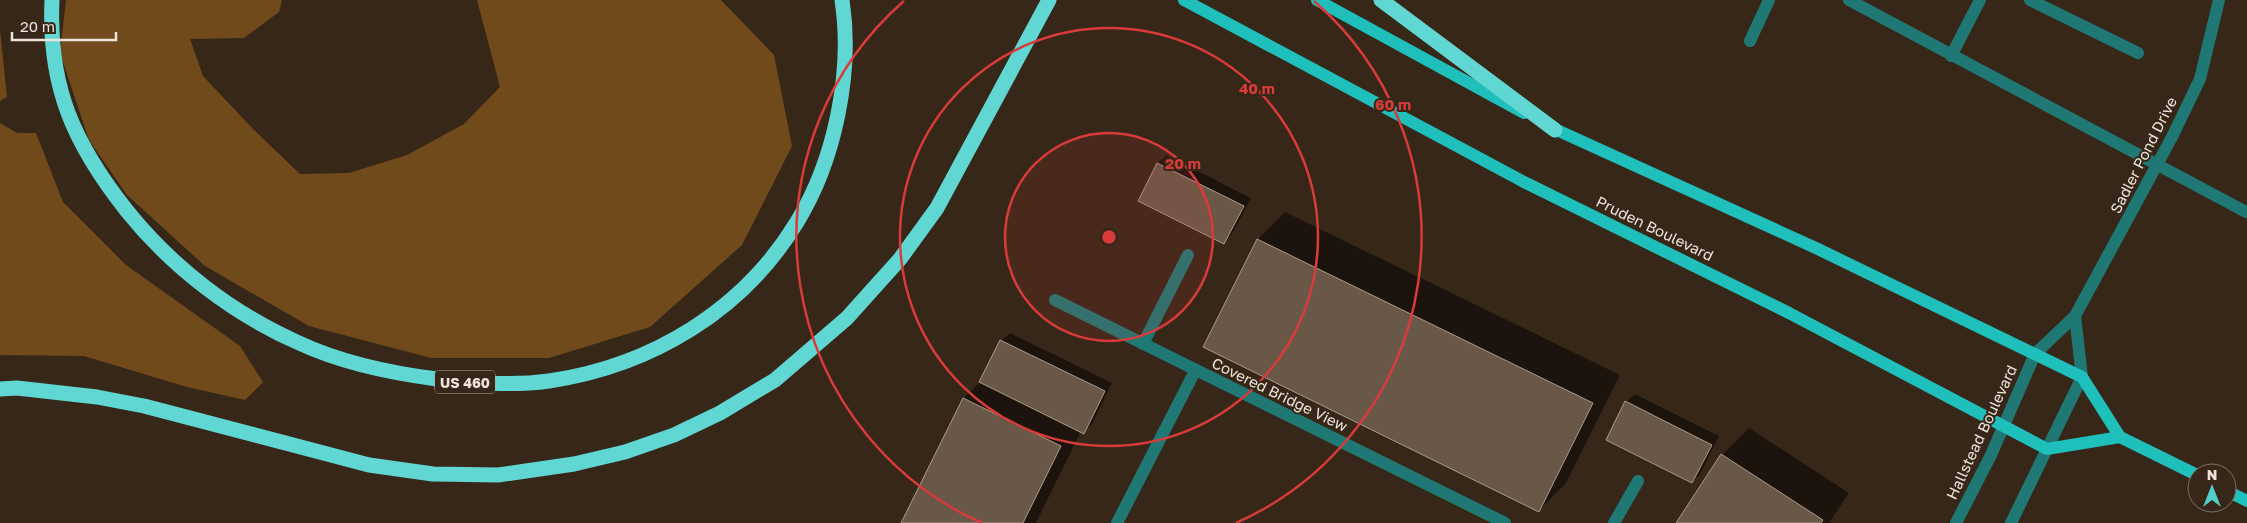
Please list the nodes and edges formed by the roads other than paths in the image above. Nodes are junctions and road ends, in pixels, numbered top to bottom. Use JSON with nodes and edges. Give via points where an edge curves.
{"nodes":[{"id":1,"x":52,"y":0,"type":"edge"},
{"id":2,"x":842,"y":0,"type":"edge"},
{"id":3,"x":1049,"y":0,"type":"edge"},
{"id":4,"x":1184,"y":0,"type":"edge"},
{"id":5,"x":1317,"y":0,"type":"edge"},
{"id":6,"x":1381,"y":0,"type":"edge"},
{"id":7,"x":1770,"y":0,"type":"edge"},
{"id":8,"x":1850,"y":0,"type":"edge"},
{"id":9,"x":1980,"y":0,"type":"edge"},
{"id":10,"x":2030,"y":0,"type":"edge"},
{"id":11,"x":2219,"y":0,"type":"edge"},
{"id":12,"x":1750,"y":40,"type":"dead end"},
{"id":13,"x":2138,"y":53,"type":"dead end"},
{"id":14,"x":1951,"y":56,"type":"junction"},
{"id":15,"x":1554,"y":130,"type":"junction"},
{"id":16,"x":2157,"y":164,"type":"junction"},
{"id":17,"x":2247,"y":212,"type":"edge"},
{"id":18,"x":1188,"y":255,"type":"dead end"},
{"id":19,"x":1055,"y":300,"type":"dead end"},
{"id":20,"x":2075,"y":316,"type":"junction"},
{"id":21,"x":1143,"y":344,"type":"junction"},
{"id":22,"x":2035,"y":354,"type":"junction"},
{"id":23,"x":1195,"y":370,"type":"junction"},
{"id":24,"x":2082,"y":377,"type":"junction"},
{"id":25,"x":0,"y":389,"type":"edge"},
{"id":26,"x":2004,"y":426,"type":"junction"},
{"id":27,"x":2120,"y":437,"type":"junction"},
{"id":28,"x":2047,"y":449,"type":"junction"},
{"id":29,"x":2187,"y":471,"type":"edge"},
{"id":30,"x":1638,"y":481,"type":"dead end"},
{"id":31,"x":1117,"y":523,"type":"edge"},
{"id":32,"x":1504,"y":523,"type":"edge"},
{"id":33,"x":1614,"y":523,"type":"edge"},
{"id":34,"x":1956,"y":523,"type":"edge"},
{"id":35,"x":2011,"y":523,"type":"edge"}],
"edges":[{"from":1,"to":2,"type":"highway","number":"US 460","via":[[51,30],[58,82],[71,124],[107,185],[144,232],[187,273],[246,316],[300,344],[366,366],[412,376],[480,383],[546,382],[597,372],[646,355],[692,330],[741,292],[782,247],[809,203],[825,165],[836,123],[844,65]]},
{"from":3,"to":25,"type":"highway","via":[[937,208],[900,259],[847,318],[775,380],[720,413],[674,435],[625,452],[574,464],[498,475],[433,474],[369,466],[134,404],[17,388]]},
{"from":4,"to":26,"type":"main road","name":"Pruden Boulevard","via":[[1524,182],[1789,313]]},
{"from":5,"to":15,"type":"main road"},
{"from":6,"to":15,"type":"highway"},
{"from":7,"to":12,"type":"street"},
{"from":8,"to":14,"type":"street"},
{"from":9,"to":14,"type":"street"},
{"from":10,"to":13,"type":"street"},
{"from":11,"to":16,"type":"street","name":"Sadler Pond Drive","via":[[2200,79]]},
{"from":14,"to":16,"type":"street"},
{"from":15,"to":22,"type":"main road","via":[[1818,249]]},
{"from":16,"to":17,"type":"street"},
{"from":16,"to":20,"type":"street","name":"Sadler Pond Drive"},
{"from":18,"to":21,"type":"street"},
{"from":19,"to":21,"type":"street"},
{"from":20,"to":22,"type":"street","name":"Sadler Pond Drive"},
{"from":20,"to":24,"type":"street"},
{"from":21,"to":23,"type":"street"},
{"from":22,"to":24,"type":"main road"},
{"from":22,"to":26,"type":"street","name":"Hallstead Boulevard"},
{"from":23,"to":31,"type":"street","name":"Covered Bridge View"},
{"from":23,"to":32,"type":"street","name":"Covered Bridge View"},
{"from":24,"to":27,"type":"main road"},
{"from":24,"to":28,"type":"street"},
{"from":26,"to":28,"type":"main road","name":"Pruden Boulevard"},
{"from":26,"to":34,"type":"street","name":"Hallstead Boulevard"},
{"from":27,"to":28,"type":"main road"},
{"from":27,"to":29,"type":"main road"},
{"from":28,"to":35,"type":"street"},
{"from":30,"to":33,"type":"street"}]}
